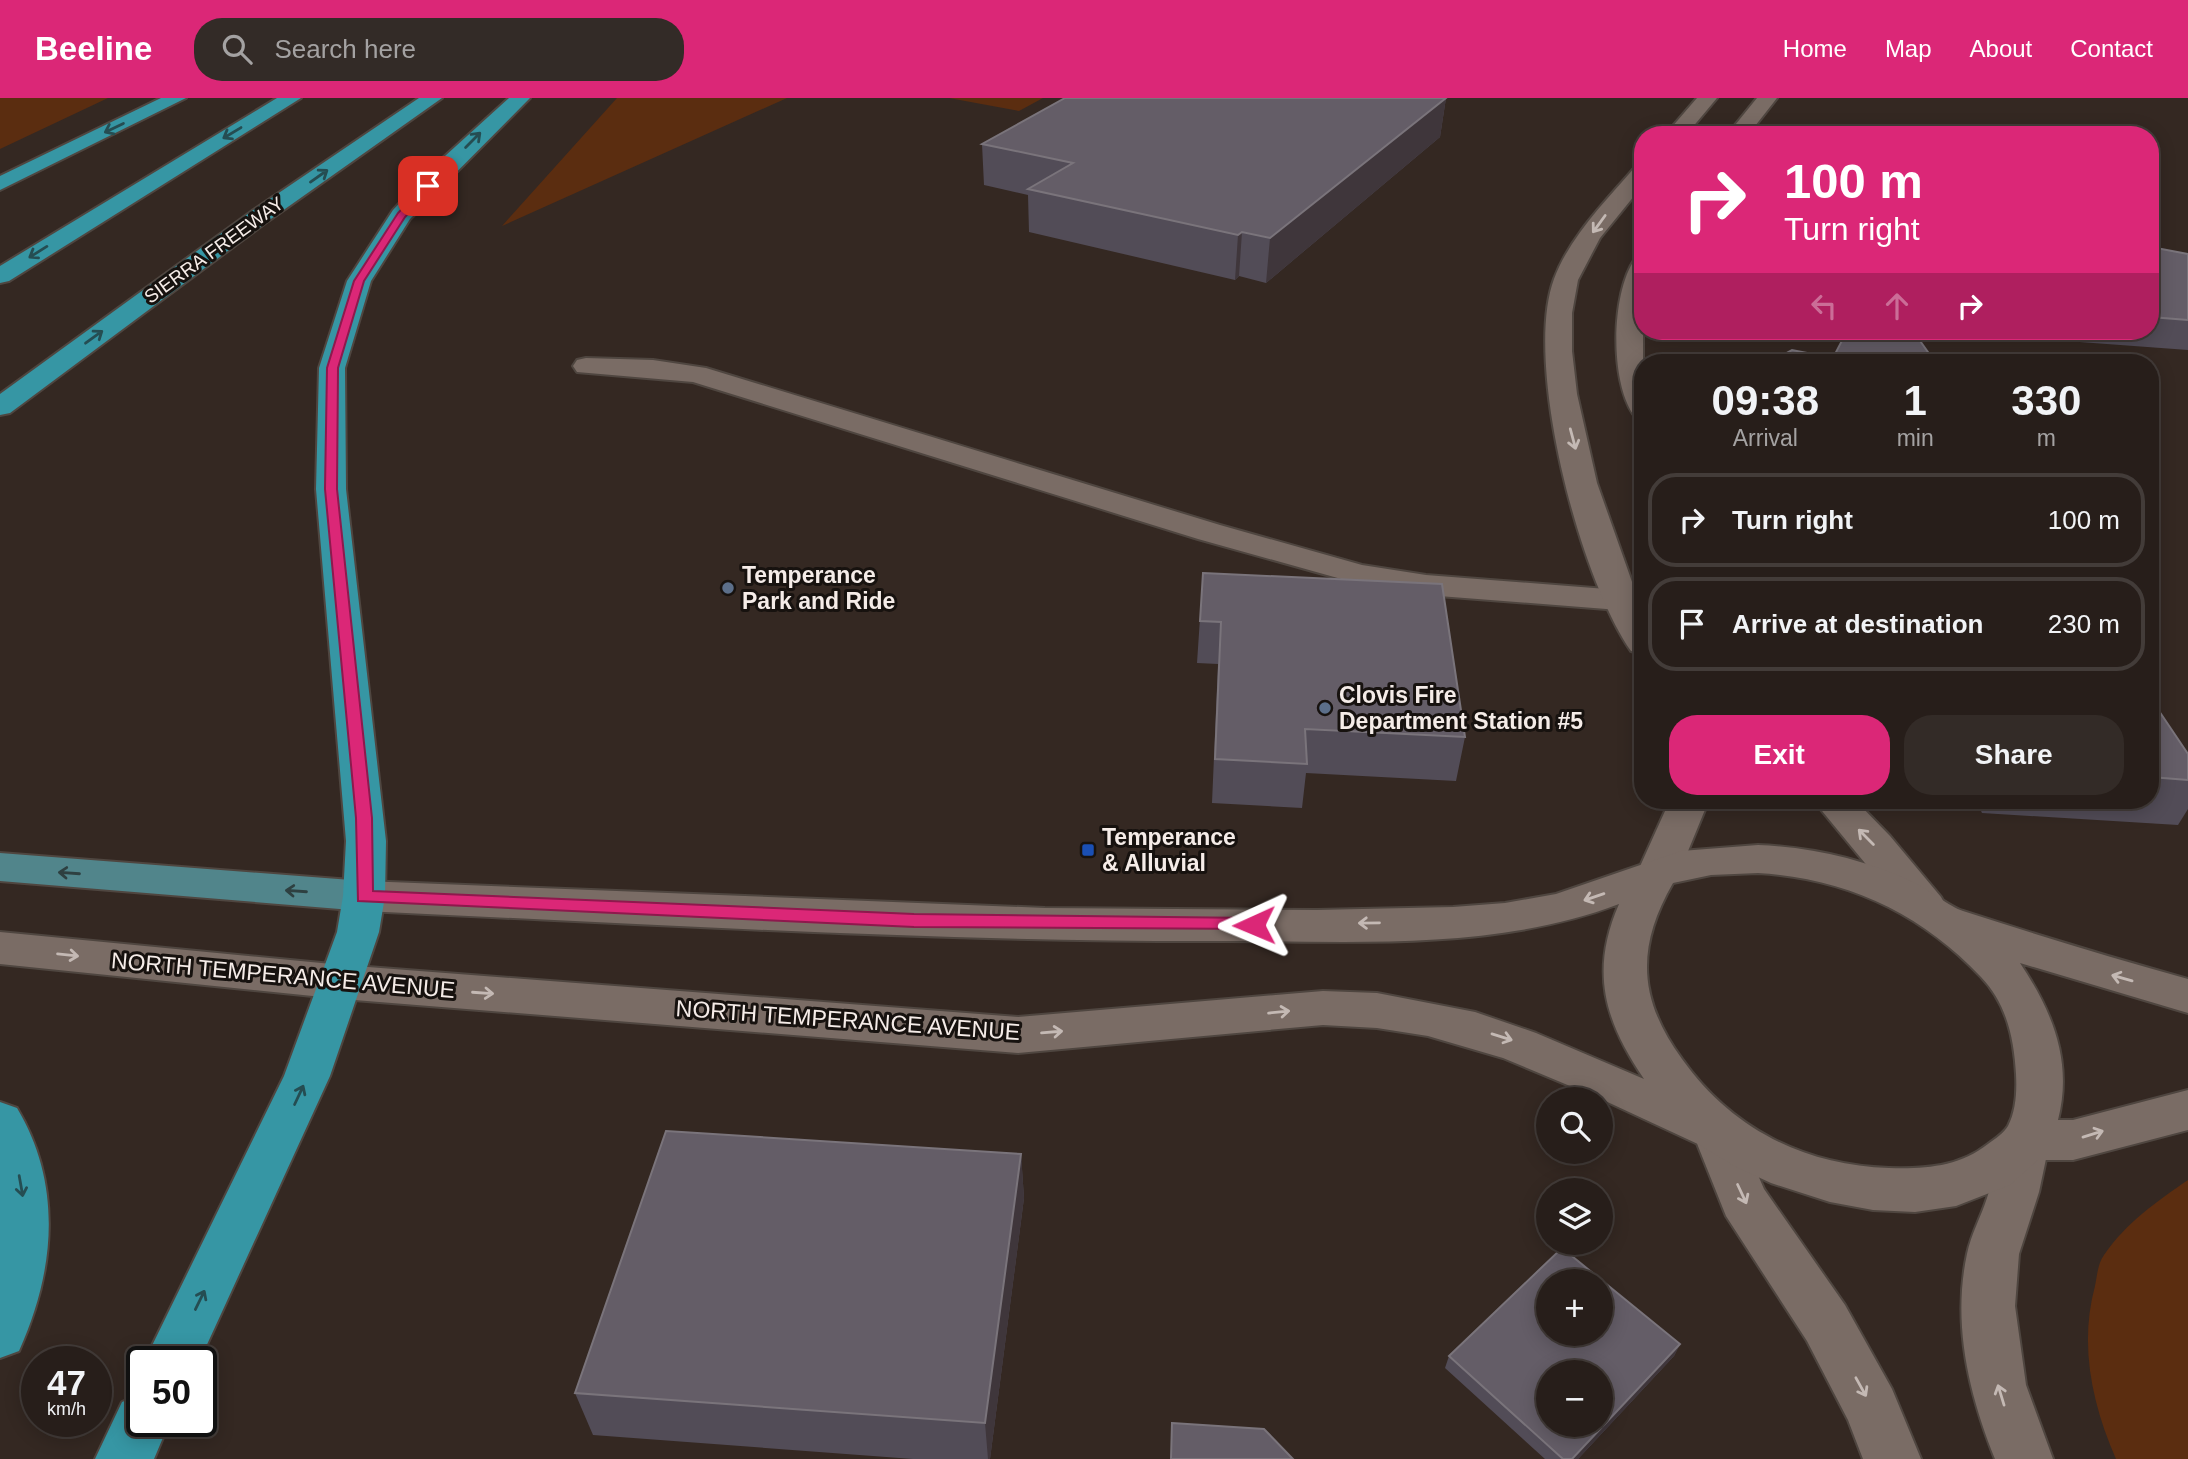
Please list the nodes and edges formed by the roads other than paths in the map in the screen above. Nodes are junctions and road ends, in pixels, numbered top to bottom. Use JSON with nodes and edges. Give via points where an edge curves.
{"nodes":[{"id":1,"x":176,"y":98,"type":"edge"},
{"id":2,"x":291,"y":98,"type":"edge"},
{"id":3,"x":432,"y":98,"type":"edge"},
{"id":4,"x":520,"y":98,"type":"edge"},
{"id":5,"x":1707,"y":98,"type":"edge"},
{"id":6,"x":1767,"y":98,"type":"edge"},
{"id":7,"x":1683,"y":126,"type":"edge"},
{"id":8,"x":1744,"y":126,"type":"edge"},
{"id":9,"x":1634,"y":182,"type":"edge"},
{"id":10,"x":0,"y":184,"type":"edge"},
{"id":11,"x":0,"y":276,"type":"edge"},
{"id":12,"x":1634,"y":295,"type":"edge"},
{"id":13,"x":586,"y":366,"type":"dead end"},
{"id":14,"x":52,"y":367,"type":"junction"},
{"id":15,"x":1634,"y":381,"type":"edge"},
{"id":16,"x":0,"y":407,"type":"edge"},
{"id":17,"x":0,"y":417,"type":"edge"},
{"id":18,"x":1619,"y":600,"type":"junction"},
{"id":19,"x":1634,"y":628,"type":"edge"},
{"id":20,"x":1685,"y":809,"type":"edge"},
{"id":21,"x":1841,"y":809,"type":"edge"},
{"id":22,"x":0,"y":867,"type":"edge"},
{"id":23,"x":1658,"y":873,"type":"junction"},
{"id":24,"x":364,"y":896,"type":"junction"},
{"id":25,"x":1926,"y":908,"type":"junction"},
{"id":26,"x":0,"y":948,"type":"edge"},
{"id":27,"x":342,"y":982,"type":"junction"},
{"id":28,"x":2188,"y":996,"type":"edge"},
{"id":29,"x":2188,"y":1110,"type":"edge"},
{"id":30,"x":0,"y":1122,"type":"edge"},
{"id":31,"x":1716,"y":1131,"type":"junction"},
{"id":32,"x":2026,"y":1140,"type":"junction"},
{"id":33,"x":0,"y":1333,"type":"edge"},
{"id":34,"x":179,"y":1346,"type":"edge"},
{"id":35,"x":134,"y":1437,"type":"edge"},
{"id":36,"x":124,"y":1459,"type":"edge"},
{"id":37,"x":1892,"y":1459,"type":"edge"},
{"id":38,"x":2024,"y":1459,"type":"edge"}],
"edges":[{"from":1,"to":10,"type":"highway","one_way":true},
{"from":2,"to":11,"type":"highway","one_way":true},
{"from":14,"to":3,"type":"highway","name":"SIERRA FREEWAY","one_way":true},
{"from":24,"to":4,"type":"highway","one_way":true,"via":[[363,807],[331,489],[332,368],[359,281],[401,215]]},
{"from":5,"to":7,"type":"street"},
{"from":6,"to":8,"type":"street"},
{"from":9,"to":18,"type":"street","one_way":true,"via":[[1577,257],[1559,307],[1557,351],[1563,397]]},
{"from":12,"to":15,"type":"street","via":[[1628,347]]},
{"from":13,"to":18,"type":"street","via":[[696,374],[1359,574],[1426,585]]},
{"from":14,"to":16,"type":"highway","name":"SIERRA FREEWAY"},
{"from":14,"to":17,"type":"highway"},
{"from":18,"to":19,"type":"street"},
{"from":20,"to":23,"type":"street"},
{"from":25,"to":21,"type":"street","one_way":true},
{"from":24,"to":22,"type":"main road","one_way":true},
{"from":23,"to":24,"type":"street","one_way":true,"via":[[1546,912],[1458,922],[1174,925],[914,920]]},
{"from":23,"to":25,"type":"street","via":[[1693,863],[1793,861],[1848,872]]},
{"from":23,"to":31,"type":"street","via":[[1635,912],[1624,950],[1622,968],[1631,1021],[1674,1085]]},
{"from":24,"to":27,"type":"highway","via":[[359,932]]},
{"from":28,"to":25,"type":"street","one_way":true,"via":[[2047,956]]},
{"from":25,"to":32,"type":"street","via":[[1990,957],[2014,986],[2031,1020],[2041,1077],[2034,1123]]},
{"from":26,"to":27,"type":"street","name":"NORTH TEMPERANCE AVENUE","one_way":true},
{"from":27,"to":31,"type":"street","name":"NORTH TEMPERANCE AVENUE","one_way":true,"via":[[1018,1035],[1364,1008],[1453,1022],[1514,1041]]},
{"from":34,"to":27,"type":"highway","one_way":true,"via":[[302,1089]]},
{"from":32,"to":29,"type":"street","one_way":true,"via":[[2073,1140]]},
{"from":30,"to":33,"type":"highway","one_way":true,"via":[[15,1150],[23,1200],[21,1250],[11,1306]]},
{"from":31,"to":32,"type":"street","via":[[1768,1160],[1811,1176],[1887,1190],[1925,1189],[1989,1172]]},
{"from":31,"to":37,"type":"street","one_way":true,"via":[[1744,1201],[1826,1323],[1872,1408]]},
{"from":38,"to":32,"type":"street","one_way":true,"via":[[1996,1377],[1989,1340],[1989,1291],[1993,1252]]},
{"from":35,"to":36,"type":"highway"}]}
